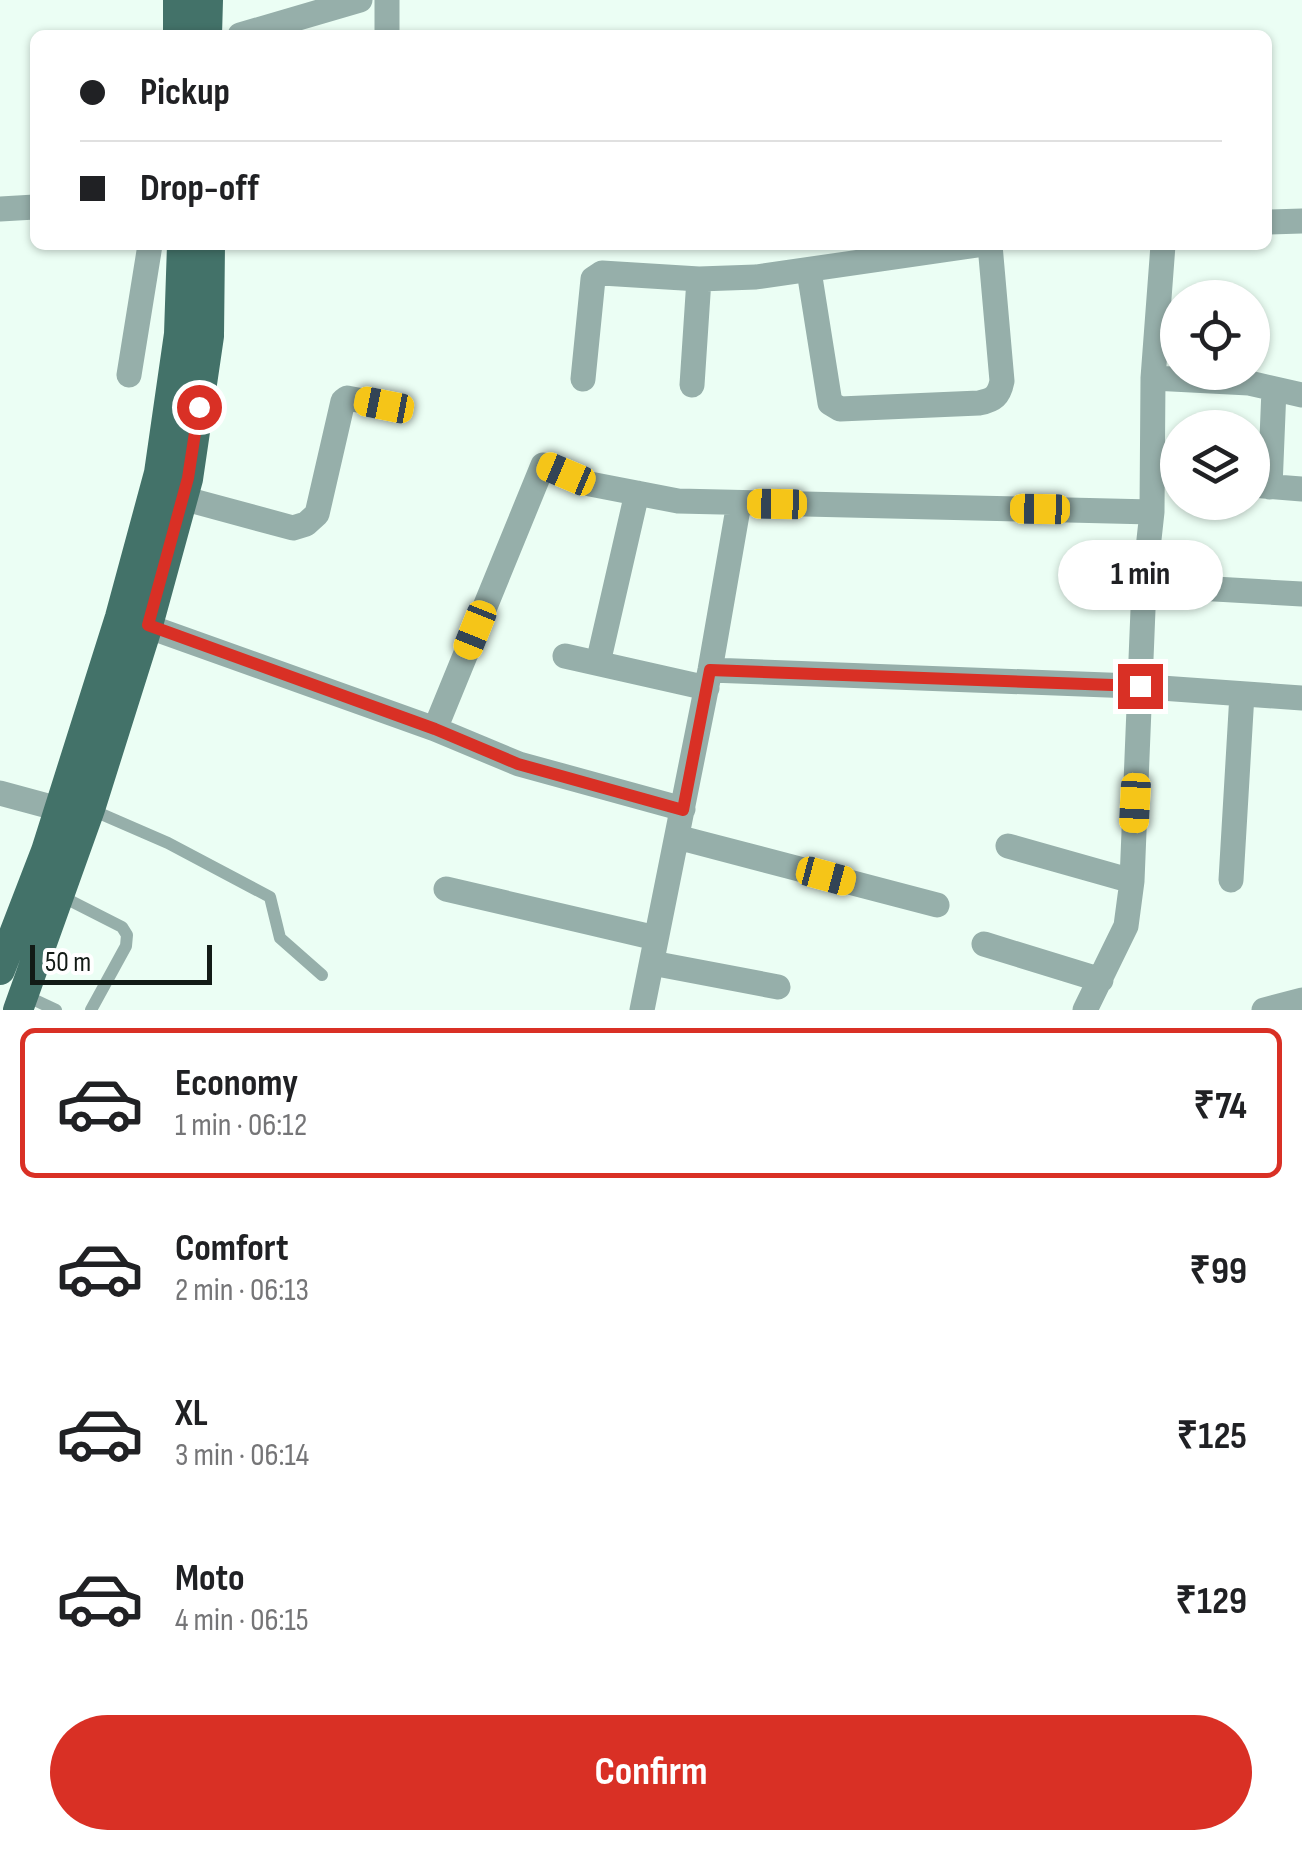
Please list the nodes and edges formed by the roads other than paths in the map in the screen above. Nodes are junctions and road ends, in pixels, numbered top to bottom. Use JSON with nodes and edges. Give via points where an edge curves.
{"nodes":[{"id":1,"x":178,"y":0,"type":"edge"},
{"id":2,"x":208,"y":0,"type":"edge"},
{"id":3,"x":360,"y":0,"type":"edge"},
{"id":4,"x":387,"y":0,"type":"edge"},
{"id":5,"x":178,"y":30,"type":"edge"},
{"id":6,"x":207,"y":30,"type":"edge"},
{"id":7,"x":257,"y":30,"type":"edge"},
{"id":8,"x":387,"y":30,"type":"edge"},
{"id":9,"x":30,"y":208,"type":"edge"},
{"id":10,"x":0,"y":209,"type":"edge"},
{"id":11,"x":1302,"y":221,"type":"edge"},
{"id":12,"x":1272,"y":222,"type":"edge"},
{"id":13,"x":149,"y":250,"type":"edge"},
{"id":14,"x":182,"y":250,"type":"edge"},
{"id":15,"x":210,"y":250,"type":"edge"},
{"id":16,"x":946,"y":250,"type":"edge"},
{"id":17,"x":990,"y":250,"type":"edge"},
{"id":18,"x":1163,"y":250,"type":"edge"},
{"id":19,"x":810,"y":271,"type":"junction"},
{"id":20,"x":699,"y":279,"type":"junction"},
{"id":21,"x":129,"y":375,"type":"dead end"},
{"id":22,"x":1152,"y":378,"type":"junction"},
{"id":23,"x":583,"y":379,"type":"dead end"},
{"id":24,"x":692,"y":385,"type":"dead end"},
{"id":25,"x":1274,"y":389,"type":"junction"},
{"id":26,"x":1302,"y":395,"type":"edge"},
{"id":27,"x":384,"y":405,"type":"dead end"},
{"id":28,"x":1270,"y":419,"type":"edge"},
{"id":29,"x":1160,"y":440,"type":"edge"},
{"id":30,"x":1270,"y":487,"type":"edge"},
{"id":31,"x":1302,"y":489,"type":"edge"},
{"id":32,"x":1160,"y":491,"type":"edge"},
{"id":33,"x":637,"y":493,"type":"junction"},
{"id":34,"x":182,"y":498,"type":"junction"},
{"id":35,"x":740,"y":503,"type":"junction"},
{"id":36,"x":1152,"y":512,"type":"junction"},
{"id":37,"x":1144,"y":585,"type":"junction"},
{"id":38,"x":1302,"y":594,"type":"edge"},
{"id":39,"x":134,"y":621,"type":"junction"},
{"id":40,"x":565,"y":656,"type":"dead end"},
{"id":41,"x":598,"y":664,"type":"junction"},
{"id":42,"x":708,"y":679,"type":"junction"},
{"id":43,"x":1140,"y":686,"type":"junction"},
{"id":44,"x":1242,"y":694,"type":"junction"},
{"id":45,"x":1302,"y":698,"type":"edge"},
{"id":46,"x":435,"y":729,"type":"junction"},
{"id":47,"x":0,"y":793,"type":"edge"},
{"id":48,"x":90,"y":809,"type":"junction"},
{"id":49,"x":59,"y":810,"type":"junction"},
{"id":50,"x":683,"y":810,"type":"junction"},
{"id":51,"x":677,"y":837,"type":"junction"},
{"id":52,"x":1008,"y":846,"type":"dead end"},
{"id":53,"x":1232,"y":880,"type":"dead end"},
{"id":54,"x":1132,"y":881,"type":"junction"},
{"id":55,"x":446,"y":889,"type":"dead end"},
{"id":56,"x":60,"y":896,"type":"junction"},
{"id":57,"x":937,"y":905,"type":"dead end"},
{"id":58,"x":984,"y":944,"type":"dead end"},
{"id":59,"x":654,"y":951,"type":"junction"},
{"id":60,"x":0,"y":970,"type":"edge"},
{"id":61,"x":322,"y":975,"type":"dead end"},
{"id":62,"x":1100,"y":980,"type":"junction"},
{"id":63,"x":778,"y":987,"type":"dead end"},
{"id":64,"x":1302,"y":1000,"type":"edge"},
{"id":65,"x":21,"y":1002,"type":"edge"},
{"id":66,"x":56,"y":1010,"type":"edge"},
{"id":67,"x":91,"y":1010,"type":"edge"},
{"id":68,"x":642,"y":1010,"type":"edge"},
{"id":69,"x":1086,"y":1010,"type":"edge"},
{"id":70,"x":1264,"y":1010,"type":"edge"}],
"edges":[{"from":1,"to":5,"type":"main road"},
{"from":2,"to":6,"type":"main road"},
{"from":3,"to":7,"type":"street"},
{"from":4,"to":8,"type":"street"},
{"from":9,"to":10,"type":"street"},
{"from":11,"to":12,"type":"street"},
{"from":13,"to":21,"type":"street"},
{"from":14,"to":39,"type":"main road","via":[[180,334]]},
{"from":15,"to":34,"type":"main road","via":[[208,336]]},
{"from":16,"to":19,"type":"street"},
{"from":17,"to":19,"type":"street","via":[[1002,381],[992,400],[979,403],[840,409],[830,403]]},
{"from":18,"to":22,"type":"street"},
{"from":19,"to":20,"type":"street"},
{"from":20,"to":23,"type":"street","via":[[602,273],[593,278]]},
{"from":20,"to":24,"type":"street"},
{"from":22,"to":25,"type":"street"},
{"from":22,"to":29,"type":"street"},
{"from":25,"to":26,"type":"street"},
{"from":25,"to":28,"type":"street"},
{"from":27,"to":34,"type":"street","via":[[342,401],[317,514],[306,524],[292,528]]},
{"from":30,"to":31,"type":"street"},
{"from":32,"to":36,"type":"street"},
{"from":33,"to":35,"type":"street"},
{"from":33,"to":41,"type":"street"},
{"from":33,"to":46,"type":"street","via":[[543,465]]},
{"from":34,"to":39,"type":"main road"},
{"from":35,"to":36,"type":"street"},
{"from":35,"to":42,"type":"street"},
{"from":36,"to":37,"type":"street"},
{"from":37,"to":38,"type":"street"},
{"from":37,"to":43,"type":"street"},
{"from":39,"to":46,"type":"street"},
{"from":39,"to":48,"type":"main road"},
{"from":39,"to":49,"type":"main road"},
{"from":40,"to":41,"type":"street"},
{"from":41,"to":42,"type":"street"},
{"from":42,"to":43,"type":"street"},
{"from":42,"to":50,"type":"street"},
{"from":43,"to":44,"type":"street"},
{"from":43,"to":54,"type":"street"},
{"from":44,"to":45,"type":"street"},
{"from":44,"to":53,"type":"street"},
{"from":46,"to":50,"type":"street","via":[[518,764]]},
{"from":47,"to":49,"type":"street"},
{"from":48,"to":56,"type":"main road"},
{"from":48,"to":61,"type":"lane","via":[[270,897],[280,938]]},
{"from":49,"to":60,"type":"main road"},
{"from":50,"to":51,"type":"street"},
{"from":51,"to":57,"type":"street"},
{"from":51,"to":59,"type":"street"},
{"from":52,"to":54,"type":"street"},
{"from":54,"to":62,"type":"street","via":[[1126,926]]},
{"from":55,"to":59,"type":"street"},
{"from":56,"to":65,"type":"main road"},
{"from":56,"to":67,"type":"lane","via":[[128,935]]},
{"from":58,"to":62,"type":"street"},
{"from":59,"to":63,"type":"street"},
{"from":59,"to":68,"type":"street"},
{"from":62,"to":69,"type":"street"},
{"from":64,"to":70,"type":"street"},
{"from":65,"to":66,"type":"lane"}]}
